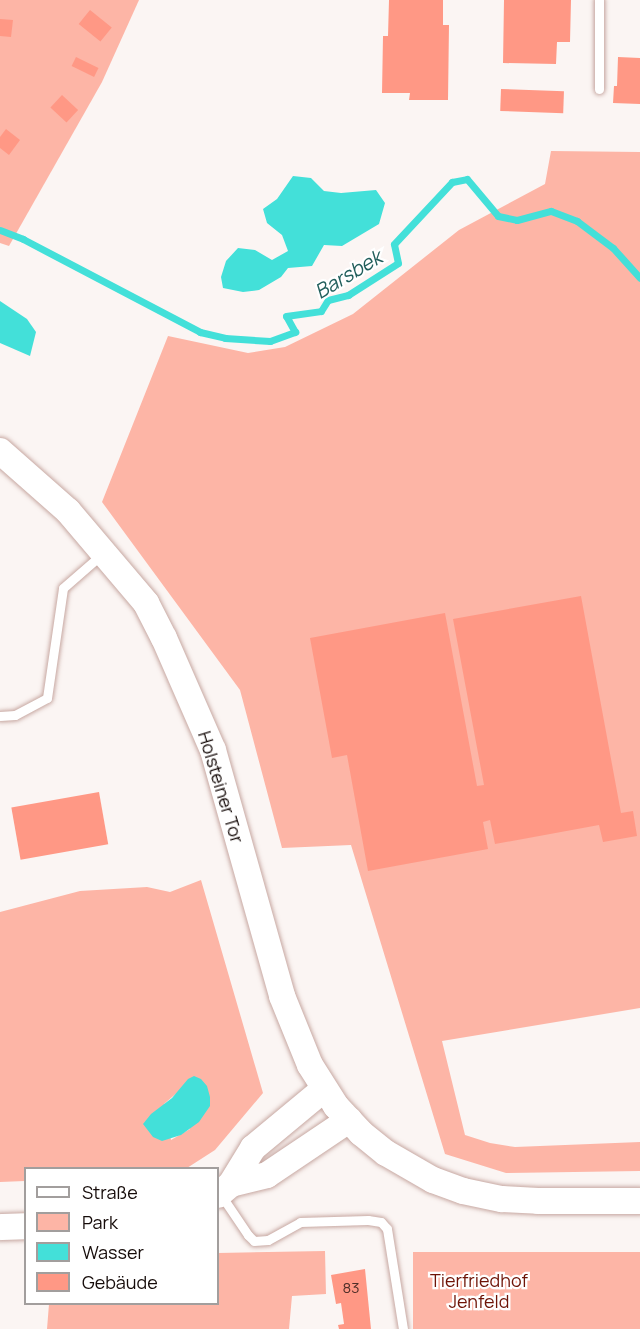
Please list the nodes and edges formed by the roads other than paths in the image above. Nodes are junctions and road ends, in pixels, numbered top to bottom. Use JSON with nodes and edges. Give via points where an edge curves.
{"nodes":[{"id":1,"x":599,"y":0,"type":"edge"},
{"id":2,"x":599,"y":89,"type":"dead end"},
{"id":3,"x":0,"y":451,"type":"edge"},
{"id":4,"x":104,"y":552,"type":"junction"},
{"id":5,"x":0,"y":716,"type":"edge"},
{"id":6,"x":324,"y":1089,"type":"junction"},
{"id":7,"x":349,"y":1120,"type":"junction"},
{"id":8,"x":223,"y":1191,"type":"edge"},
{"id":9,"x":640,"y":1201,"type":"edge"},
{"id":10,"x":24,"y":1226,"type":"edge"},
{"id":11,"x":0,"y":1227,"type":"edge"},
{"id":12,"x":403,"y":1329,"type":"edge"}],
"edges":[{"from":1,"to":2,"type":"lane"},
{"from":3,"to":4,"type":"main road","name":"Holsteiner Tor","via":[[68,511]]},
{"from":4,"to":5,"type":"lane","via":[[63,588],[47,698],[15,715]]},
{"from":4,"to":6,"type":"main road","name":"Holsteiner Tor","via":[[146,603],[213,750],[282,996]]},
{"from":6,"to":7,"type":"main road","name":"Holsteiner Tor"},
{"from":6,"to":8,"type":"main road","via":[[253,1148]]},
{"from":7,"to":8,"type":"main road","via":[[267,1175]]},
{"from":7,"to":9,"type":"main road","name":"Holsteiner Tor","via":[[386,1153],[414,1171],[463,1191],[502,1199]]},
{"from":8,"to":12,"type":"lane","via":[[254,1241],[268,1240],[300,1222],[381,1222],[387,1229]]},
{"from":10,"to":11,"type":"main road"}]}
